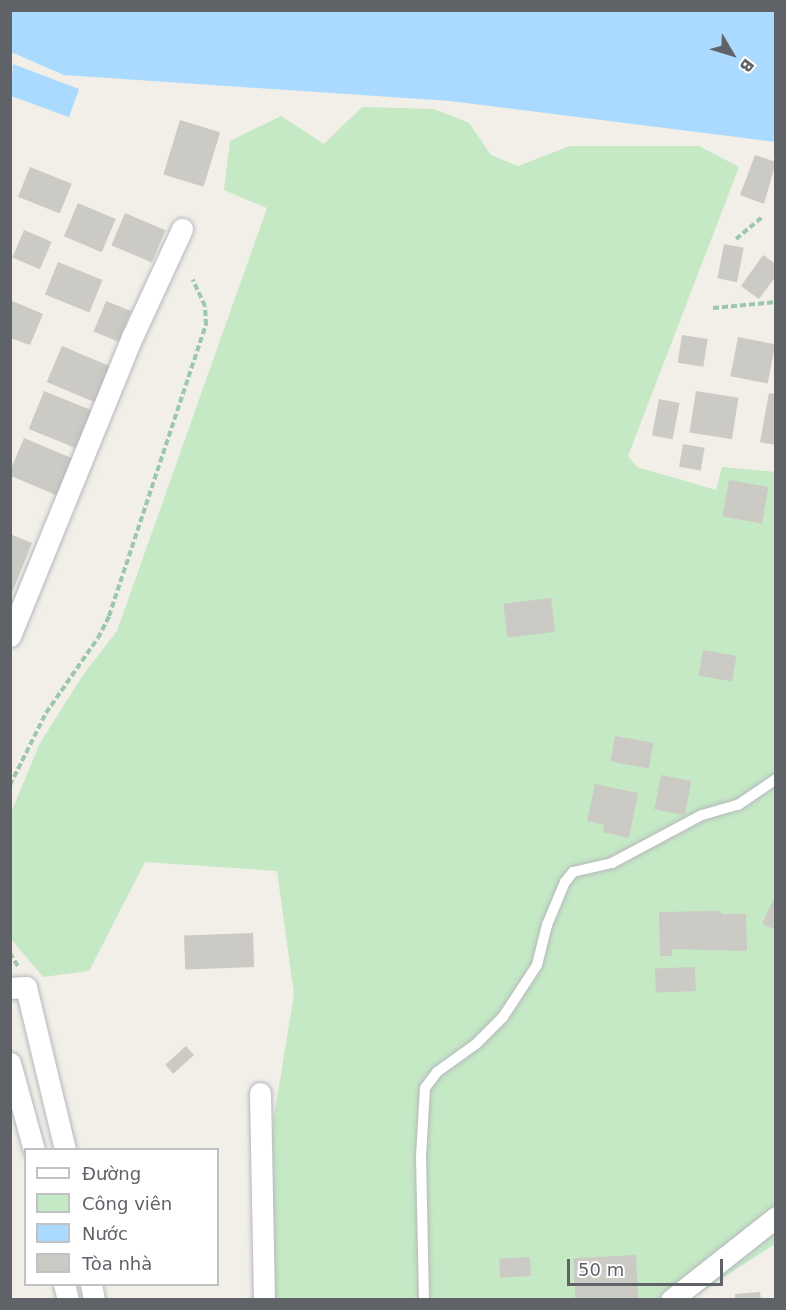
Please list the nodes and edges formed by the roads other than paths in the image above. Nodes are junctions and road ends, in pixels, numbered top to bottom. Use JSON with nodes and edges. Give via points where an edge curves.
{"nodes":[{"id":1,"x":182,"y":229,"type":"dead end"},
{"id":2,"x":10,"y":636,"type":"edge"},
{"id":3,"x":776,"y":779,"type":"edge"},
{"id":4,"x":10,"y":988,"type":"edge"},
{"id":5,"x":10,"y":1063,"type":"edge"},
{"id":6,"x":260,"y":1093,"type":"dead end"},
{"id":7,"x":34,"y":1148,"type":"edge"},
{"id":8,"x":64,"y":1148,"type":"edge"},
{"id":9,"x":776,"y":1217,"type":"edge"},
{"id":10,"x":264,"y":1299,"type":"edge"},
{"id":11,"x":424,"y":1299,"type":"edge"},
{"id":12,"x":671,"y":1299,"type":"edge"}],
"edges":[{"from":1,"to":2,"type":"street","via":[[133,335]]},
{"from":3,"to":11,"type":"lane","via":[[738,805],[702,815],[612,863],[573,872],[547,925],[537,965],[503,1017],[476,1044],[437,1072],[425,1088],[421,1157]]},
{"from":4,"to":8,"type":"street","via":[[26,987]]},
{"from":5,"to":7,"type":"street"},
{"from":6,"to":10,"type":"street"},
{"from":9,"to":12,"type":"street"}]}
